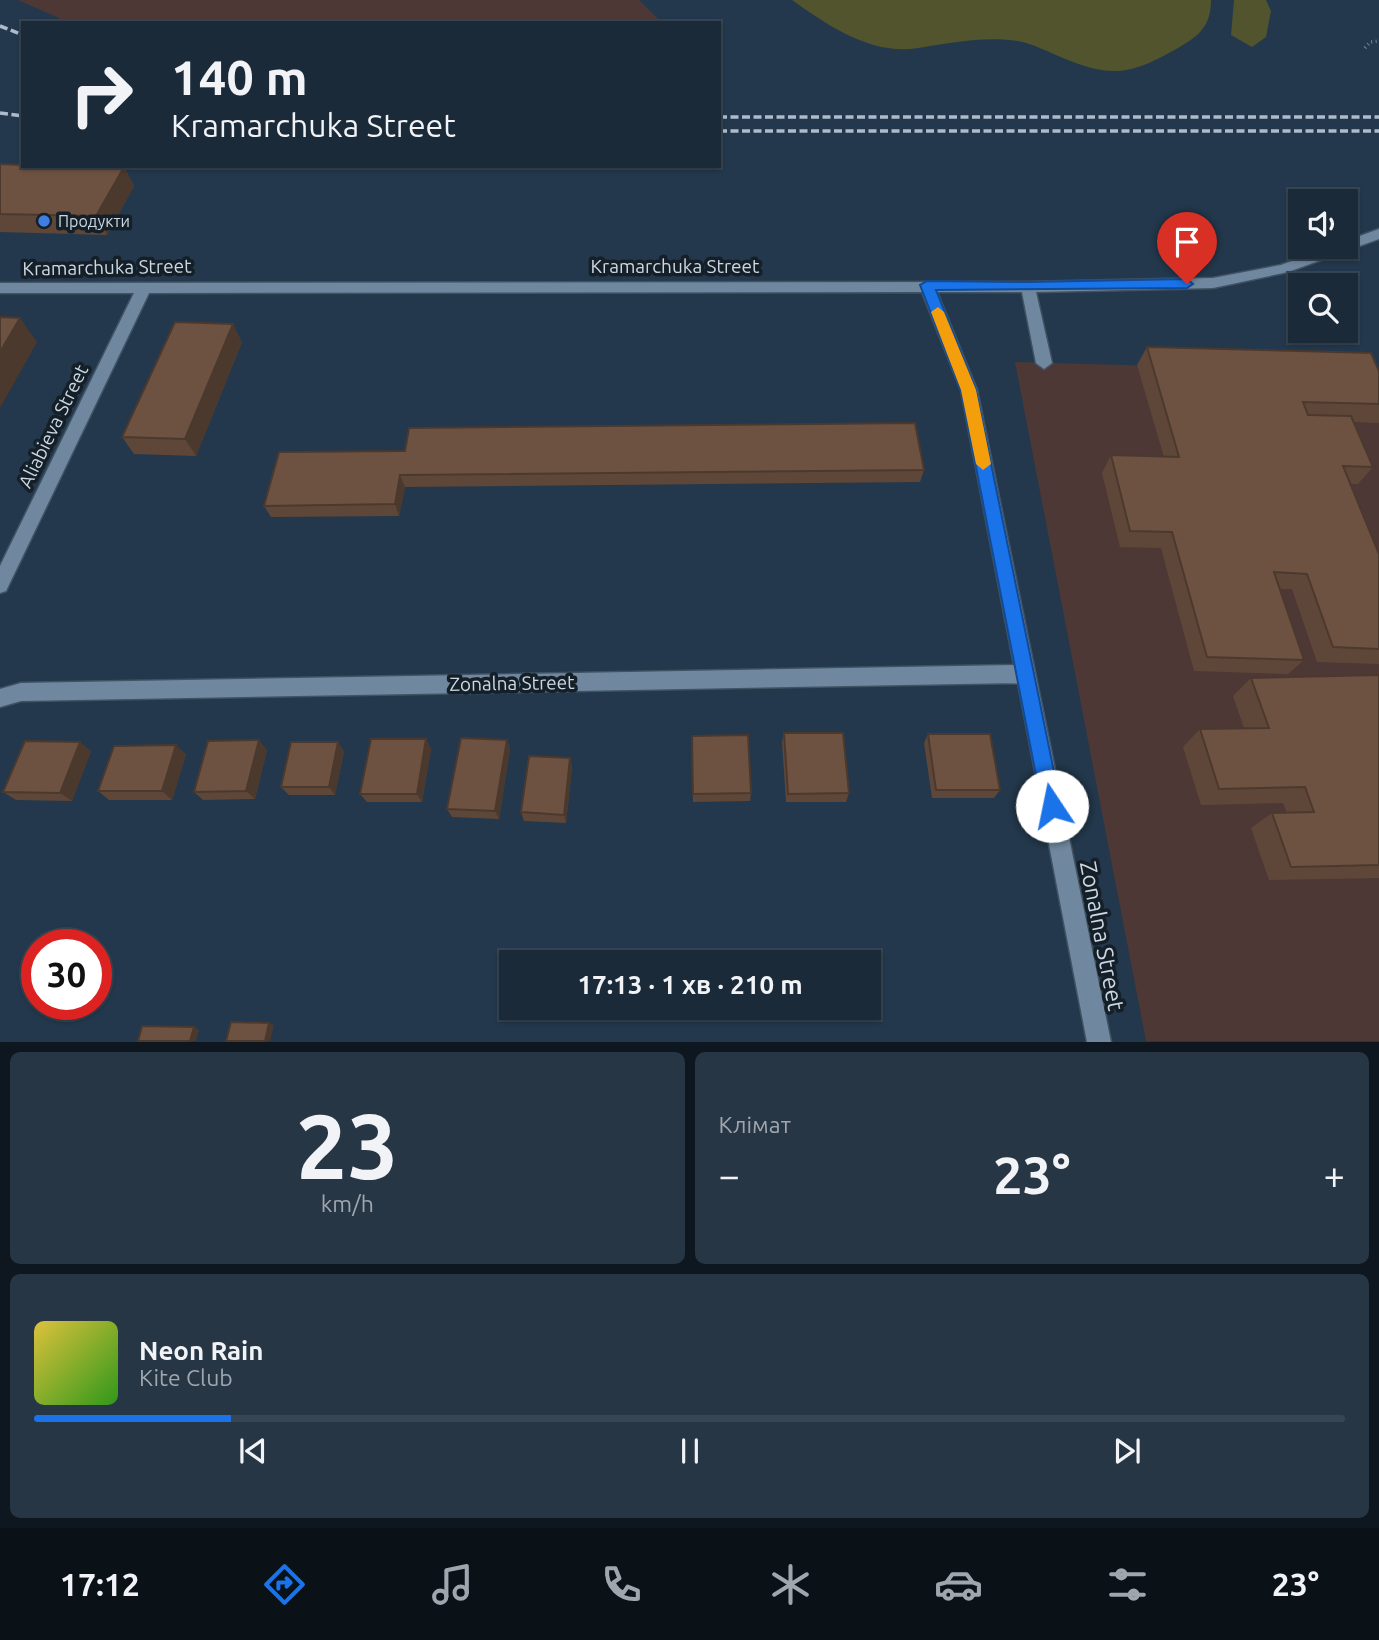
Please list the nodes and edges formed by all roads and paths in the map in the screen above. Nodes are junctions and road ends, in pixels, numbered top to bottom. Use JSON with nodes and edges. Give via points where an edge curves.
{"nodes":[{"id":1,"x":1379,"y":41,"type":"edge"},
{"id":2,"x":1365,"y":48,"type":"dead end"},
{"id":3,"x":1379,"y":234,"type":"edge"},
{"id":4,"x":1358,"y":241,"type":"edge"},
{"id":5,"x":1310,"y":259,"type":"edge"},
{"id":6,"x":927,"y":285,"type":"junction"},
{"id":7,"x":145,"y":286,"type":"junction"},
{"id":8,"x":1028,"y":287,"type":"junction"},
{"id":9,"x":0,"y":288,"type":"edge"},
{"id":10,"x":1044,"y":363,"type":"dead end"},
{"id":11,"x":0,"y":585,"type":"edge"},
{"id":12,"x":1025,"y":674,"type":"junction"},
{"id":13,"x":0,"y":698,"type":"edge"},
{"id":14,"x":1098,"y":1041,"type":"edge"}],
"edges":[{"from":1,"to":2,"type":"path"},
{"from":3,"to":4,"type":"street","name":"Kramarchuka Street"},
{"from":5,"to":8,"type":"street","name":"Kramarchuka Street","via":[[1213,283]]},
{"from":6,"to":7,"type":"street","name":"Kramarchuka Street"},
{"from":6,"to":8,"type":"street","name":"Kramarchuka Street"},
{"from":6,"to":12,"type":"street","name":"Zonalna Street","via":[[969,390]]},
{"from":7,"to":9,"type":"street","name":"Kramarchuka Street"},
{"from":7,"to":11,"type":"street","name":"Aliabieva Street"},
{"from":8,"to":10,"type":"street"},
{"from":12,"to":13,"type":"street","name":"Zonalna Street","via":[[21,692]]},
{"from":12,"to":14,"type":"street","name":"Zonalna Street"}]}
